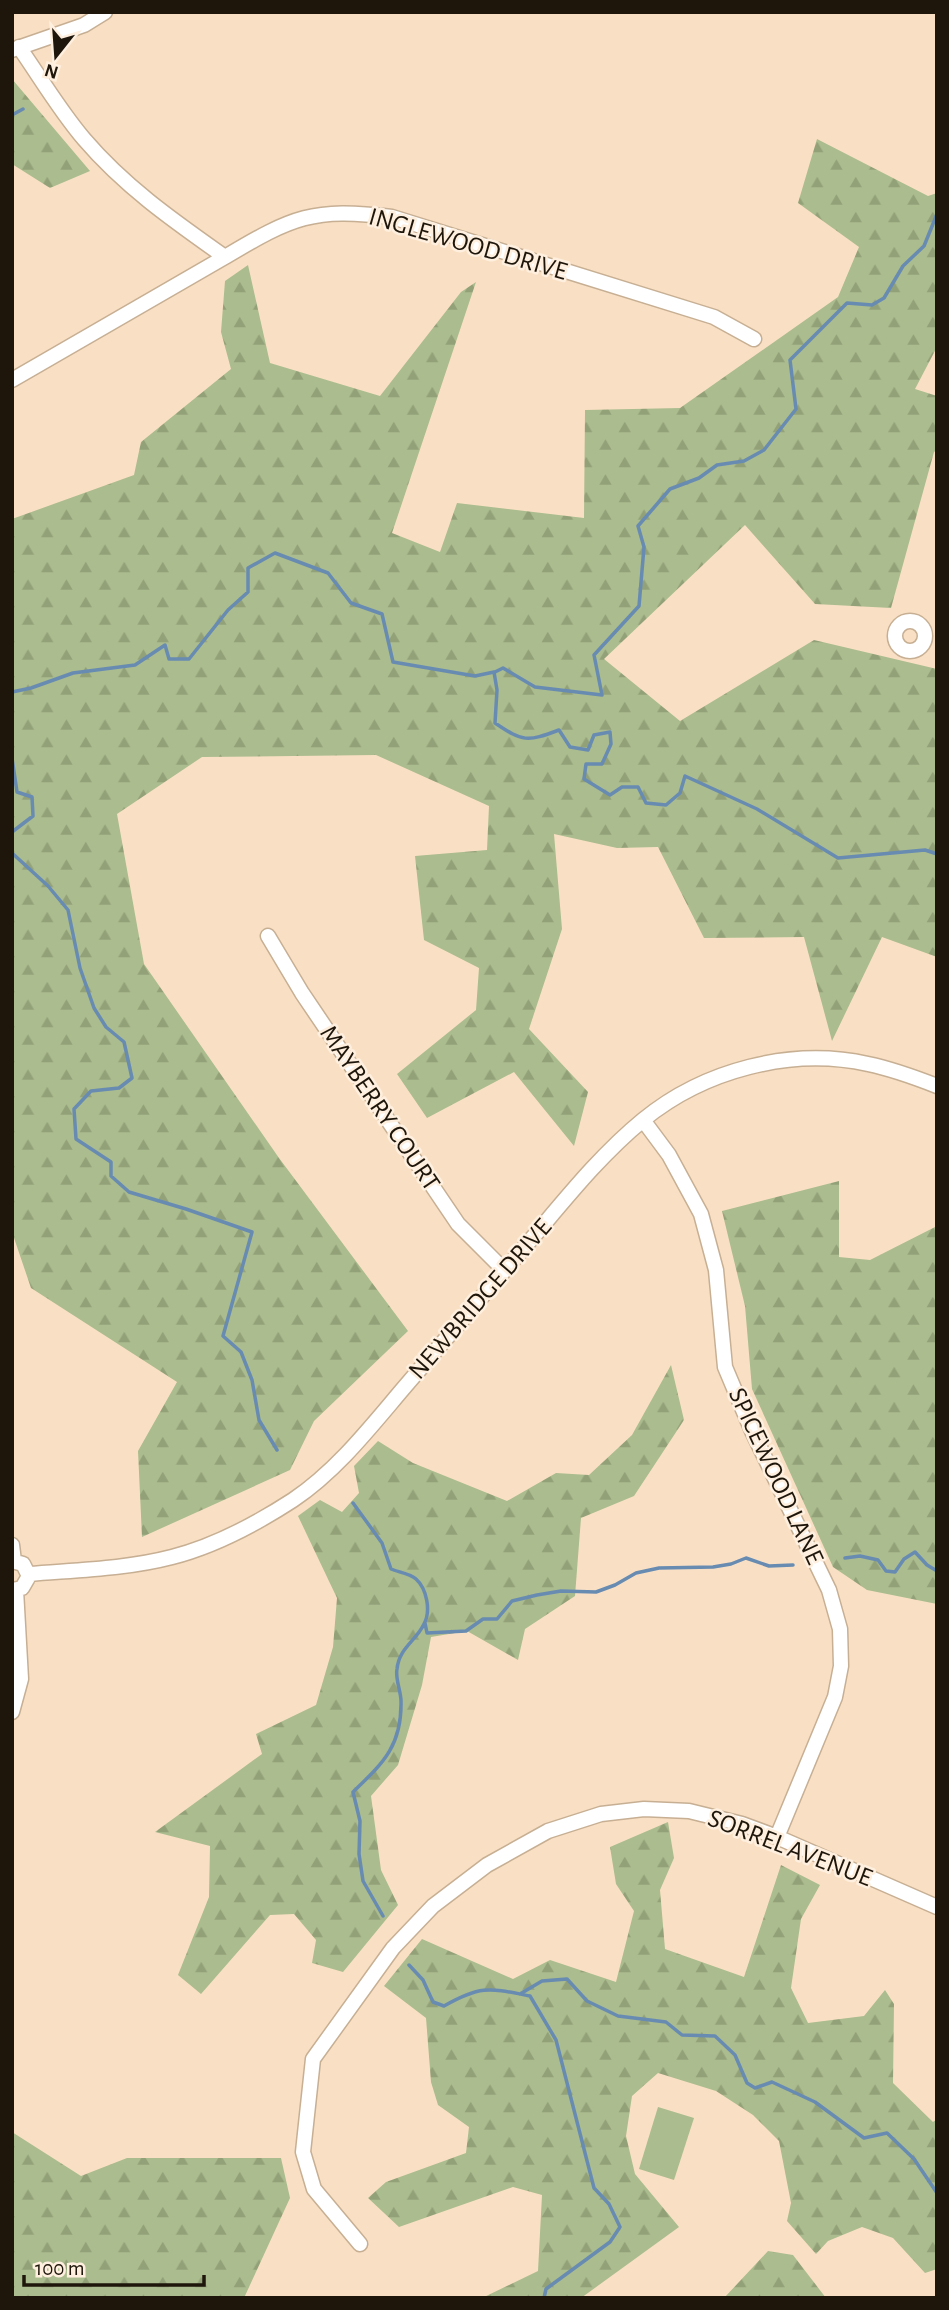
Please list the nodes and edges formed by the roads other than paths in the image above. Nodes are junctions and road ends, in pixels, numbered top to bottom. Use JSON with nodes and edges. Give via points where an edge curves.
{"nodes":[{"id":1,"x":105,"y":12,"type":"edge"},
{"id":2,"x":16,"y":48,"type":"edge"},
{"id":3,"x":225,"y":257,"type":"junction"},
{"id":4,"x":754,"y":339,"type":"dead end"},
{"id":5,"x":12,"y":380,"type":"edge"},
{"id":6,"x":268,"y":936,"type":"dead end"},
{"id":7,"x":937,"y":1086,"type":"edge"},
{"id":8,"x":643,"y":1120,"type":"junction"},
{"id":9,"x":504,"y":1270,"type":"junction"},
{"id":10,"x":12,"y":1545,"type":"edge"},
{"id":11,"x":13,"y":1561,"type":"edge"},
{"id":12,"x":29,"y":1574,"type":"junction"},
{"id":13,"x":14,"y":1590,"type":"edge"},
{"id":14,"x":12,"y":1712,"type":"edge"},
{"id":15,"x":777,"y":1838,"type":"junction"},
{"id":16,"x":937,"y":1907,"type":"edge"},
{"id":17,"x":360,"y":2244,"type":"dead end"}],
"edges":[{"from":1,"to":2,"type":"street","via":[[84,25]]},
{"from":2,"to":3,"type":"street","via":[[84,139],[127,184]]},
{"from":3,"to":4,"type":"street","name":"INGLEWOOD DRIVE","via":[[296,219],[352,212],[392,217],[714,317]]},
{"from":3,"to":5,"type":"street","name":"INGLEWOOD DRIVE"},
{"from":6,"to":9,"type":"street","name":"MAYBERRY COURT","via":[[458,1224]]},
{"from":7,"to":8,"type":"street","name":"NEWBRIDGE DRIVE","via":[[867,1063],[831,1059],[777,1062],[725,1073],[682,1092]]},
{"from":8,"to":9,"type":"street","name":"NEWBRIDGE DRIVE","via":[[595,1165]]},
{"from":8,"to":15,"type":"street","name":"SPICEWOOD LANE","via":[[669,1155],[701,1214],[716,1270],[725,1367],[829,1590],[840,1629],[841,1666],[835,1697]]},
{"from":9,"to":12,"type":"street","name":"NEWBRIDGE DRIVE","via":[[352,1449],[294,1499],[233,1534],[173,1557]]},
{"from":10,"to":11,"type":"street"},
{"from":11,"to":12,"type":"street","via":[[23,1564]]},
{"from":12,"to":13,"type":"street","via":[[26,1585]]},
{"from":13,"to":14,"type":"street","via":[[21,1679]]},
{"from":15,"to":16,"type":"street","name":"SORREL AVENUE"},
{"from":15,"to":17,"type":"street","name":"SORREL AVENUE","via":[[689,1811],[643,1809],[601,1814],[548,1830],[486,1865],[433,1906],[393,1948],[313,2059],[303,2152],[314,2189]]}]}
